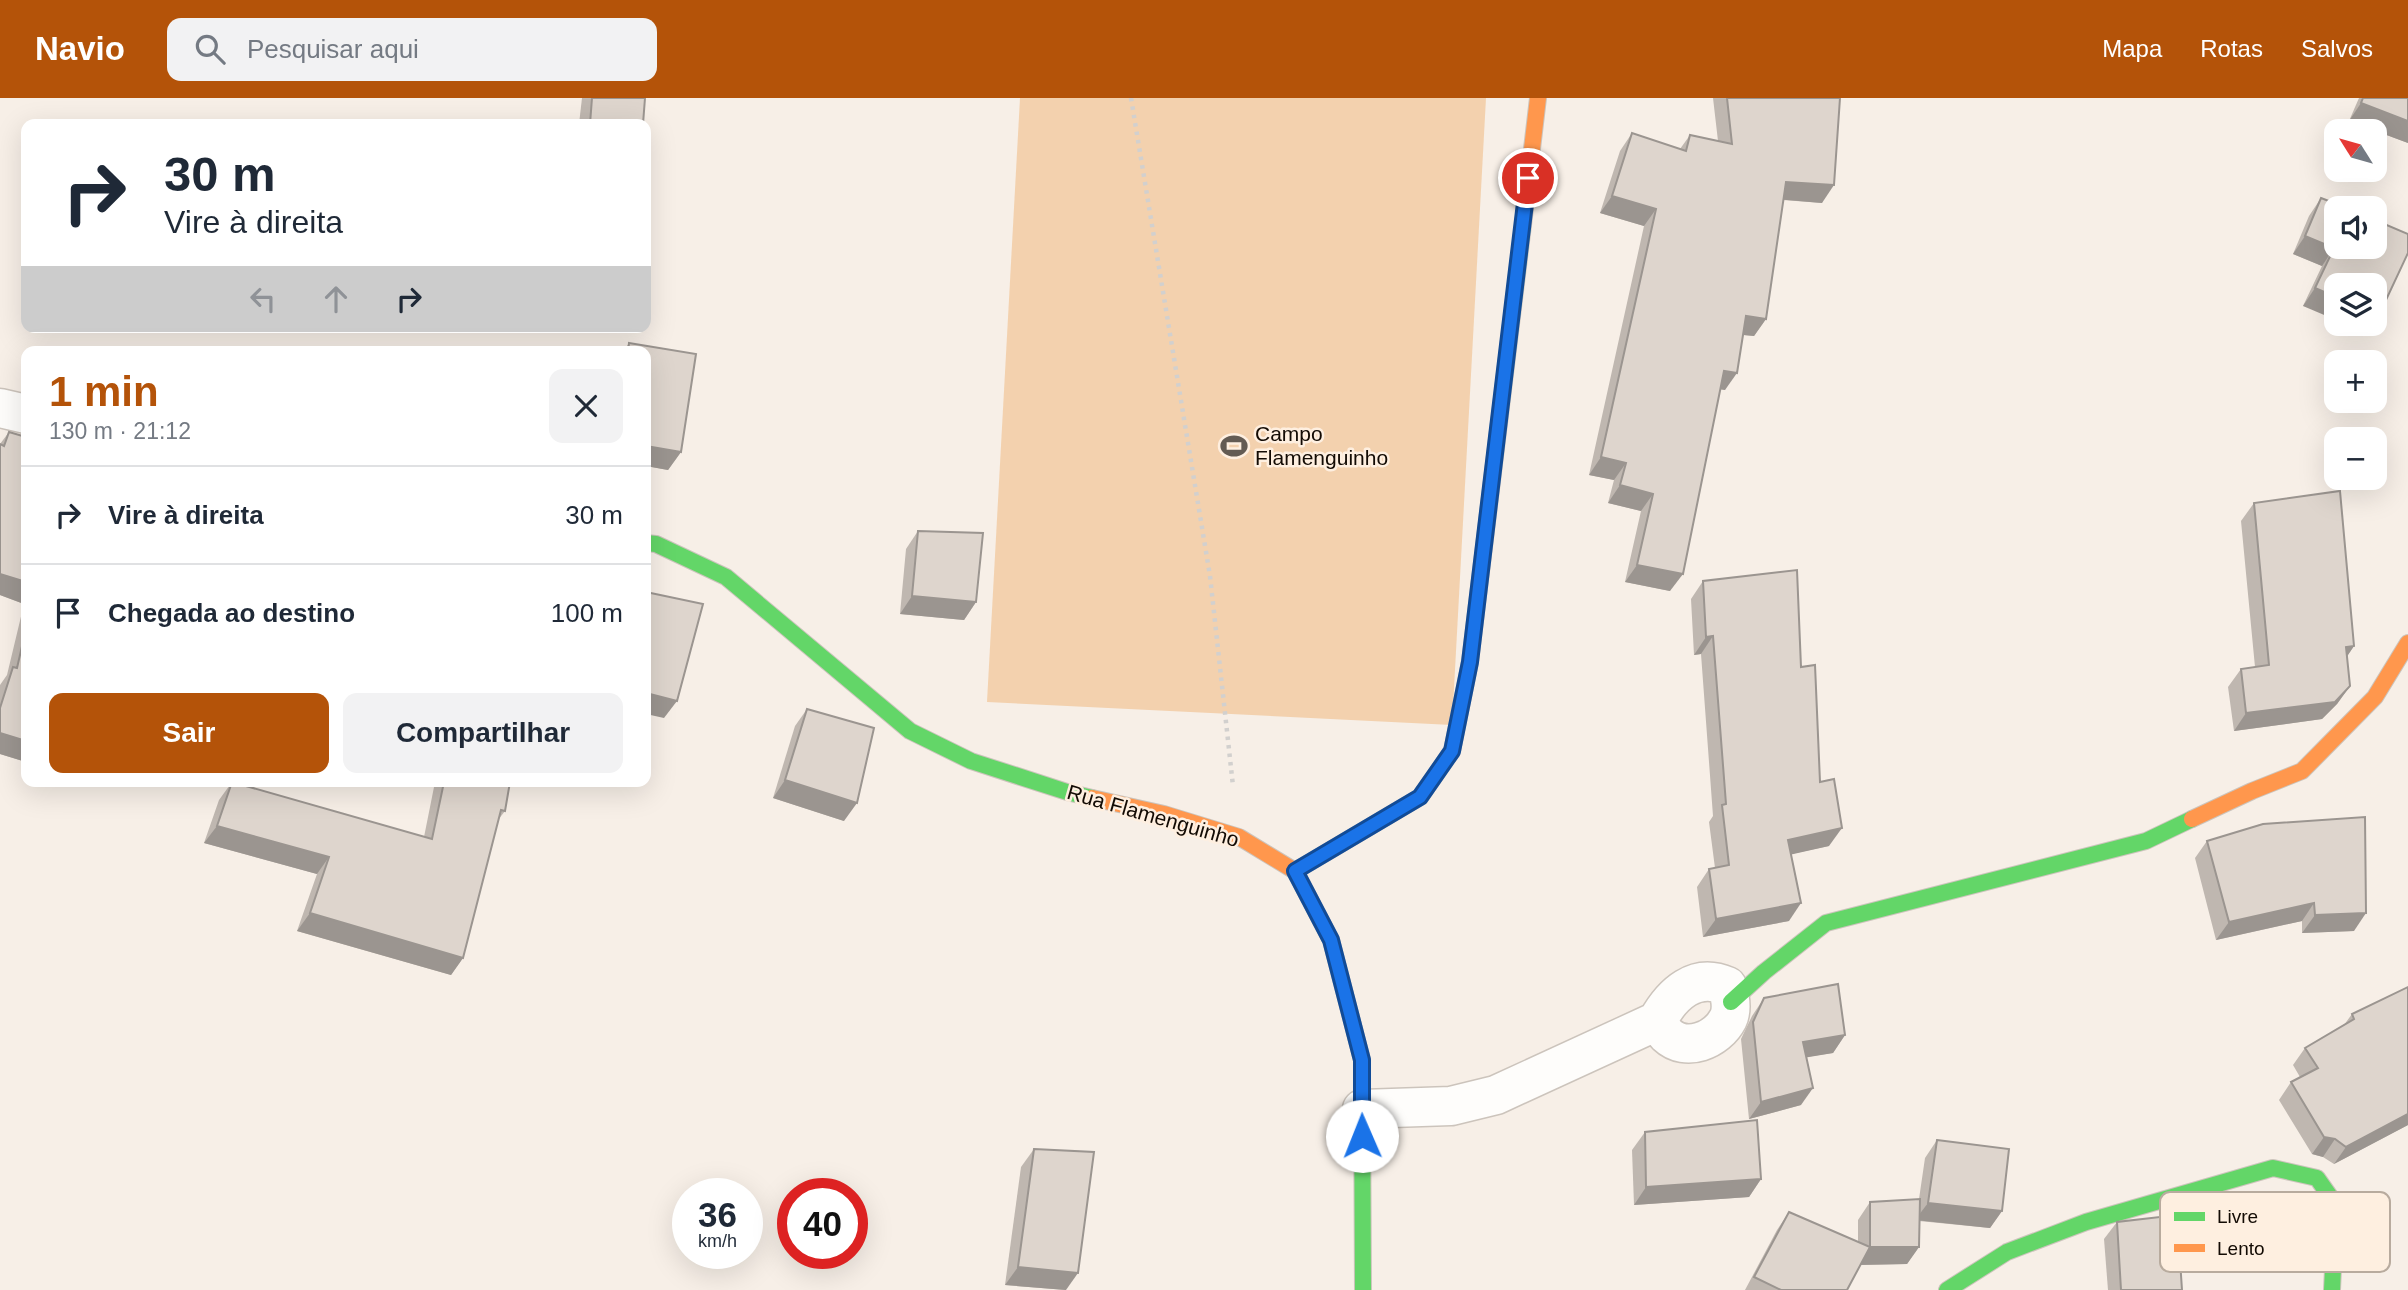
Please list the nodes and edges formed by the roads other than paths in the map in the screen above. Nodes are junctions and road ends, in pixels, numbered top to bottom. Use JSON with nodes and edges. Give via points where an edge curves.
{"nodes":[{"id":1,"x":1538,"y":98,"type":"edge"},
{"id":2,"x":0,"y":408,"type":"edge"},
{"id":3,"x":21,"y":413,"type":"edge"},
{"id":4,"x":651,"y":543,"type":"edge"},
{"id":5,"x":2408,"y":643,"type":"edge"},
{"id":6,"x":1295,"y":871,"type":"junction"},
{"id":7,"x":1731,"y":1002,"type":"joint"},
{"id":8,"x":1362,"y":1109,"type":"junction"},
{"id":9,"x":2190,"y":1192,"type":"edge"},
{"id":10,"x":2327,"y":1192,"type":"edge"},
{"id":11,"x":2160,"y":1201,"type":"edge"},
{"id":12,"x":2333,"y":1272,"type":"edge"},
{"id":13,"x":1363,"y":1290,"type":"edge"},
{"id":14,"x":1947,"y":1290,"type":"edge"},
{"id":15,"x":2332,"y":1290,"type":"edge"}],
"edges":[{"from":1,"to":6,"type":"street","via":[[1470,662],[1452,751],[1420,797]]},
{"from":2,"to":3,"type":"street"},
{"from":4,"to":6,"type":"street","name":"Rua Flamenguinho","via":[[726,577],[910,730],[971,761],[1067,792],[1238,837]]},
{"from":5,"to":7,"type":"street","via":[[2375,697],[2302,771],[2146,841],[1826,923]]},
{"from":6,"to":8,"type":"street","via":[[1331,940],[1362,1060]]},
{"from":7,"to":8,"type":"street","via":[[1727,986],[1713,980],[1694,984],[1678,993],[1657,1021],[1496,1096],[1451,1106]]},
{"from":8,"to":13,"type":"street"},
{"from":9,"to":10,"type":"street","via":[[2273,1168],[2317,1178]]},
{"from":11,"to":14,"type":"street","via":[[2007,1252]]},
{"from":12,"to":15,"type":"street"}]}
